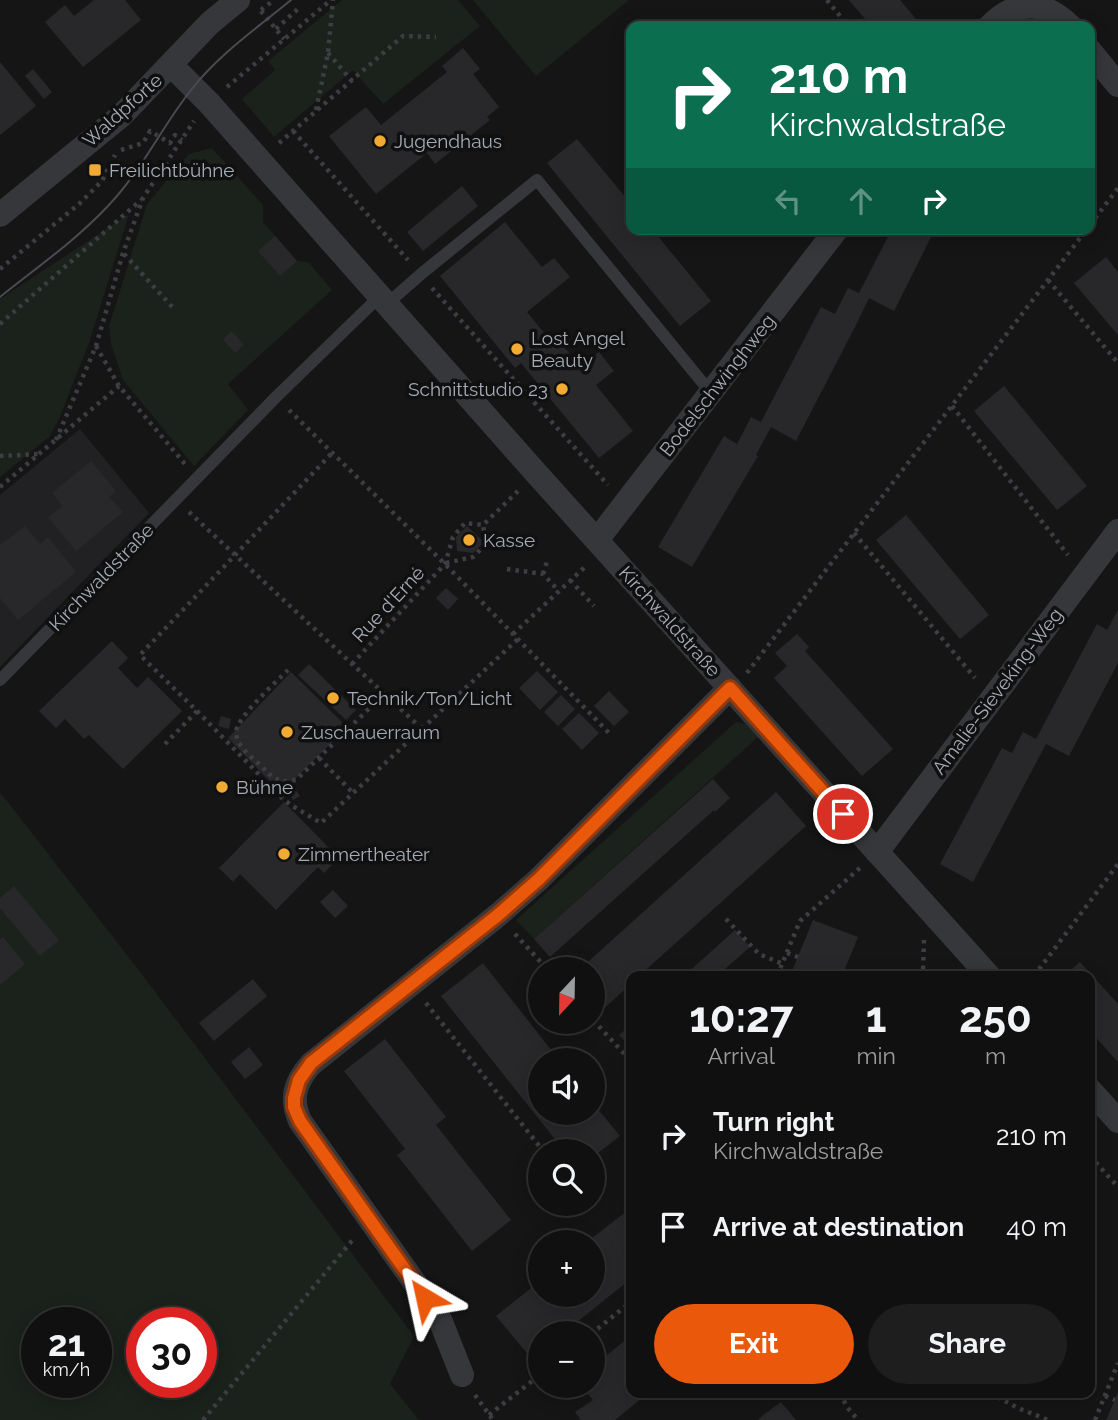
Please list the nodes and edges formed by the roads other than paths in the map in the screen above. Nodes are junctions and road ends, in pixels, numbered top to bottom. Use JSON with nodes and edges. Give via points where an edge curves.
{"nodes":[{"id":1,"x":238,"y":0,"type":"edge"},
{"id":2,"x":994,"y":21,"type":"edge"},
{"id":3,"x":1065,"y":21,"type":"edge"},
{"id":4,"x":1095,"y":57,"type":"edge"},
{"id":5,"x":172,"y":65,"type":"junction"},
{"id":6,"x":1118,"y":86,"type":"edge"},
{"id":7,"x":0,"y":215,"type":"edge"},
{"id":8,"x":832,"y":235,"type":"edge"},
{"id":9,"x":384,"y":300,"type":"junction"},
{"id":10,"x":711,"y":393,"type":"junction"},
{"id":11,"x":1118,"y":531,"type":"edge"},
{"id":12,"x":601,"y":544,"type":"junction"},
{"id":13,"x":0,"y":680,"type":"edge"},
{"id":14,"x":730,"y":688,"type":"junction"},
{"id":15,"x":877,"y":852,"type":"junction"},
{"id":16,"x":984,"y":971,"type":"edge"},
{"id":17,"x":1095,"y":1096,"type":"edge"},
{"id":18,"x":1118,"y":1121,"type":"edge"},
{"id":19,"x":462,"y":1375,"type":"dead end"}],
"edges":[{"from":1,"to":5,"type":"street","name":"Waldpforte"},
{"from":2,"to":3,"type":"street","via":[[1008,8],[1031,2],[1053,8]]},
{"from":4,"to":6,"type":"street"},
{"from":5,"to":7,"type":"street","name":"Waldpforte","via":[[122,115]]},
{"from":5,"to":9,"type":"street","name":"Kirchwaldstraße"},
{"from":8,"to":10,"type":"street","name":"Bodelschwinghweg"},
{"from":9,"to":10,"type":"lane","via":[[537,180]]},
{"from":9,"to":12,"type":"street","name":"Kirchwaldstraße"},
{"from":9,"to":13,"type":"lane","name":"Kirchwaldstraße","via":[[276,397]]},
{"from":10,"to":12,"type":"street","name":"Bodelschwinghweg","via":[[625,504]]},
{"from":11,"to":15,"type":"street","name":"Amalie-Sieveking-Weg"},
{"from":12,"to":14,"type":"street","name":"Kirchwaldstraße"},
{"from":14,"to":15,"type":"street","name":"Kirchwaldstraße"},
{"from":14,"to":19,"type":"street","via":[[539,879],[311,1063],[299,1080],[294,1107],[300,1121],[439,1317]]},
{"from":15,"to":16,"type":"street","name":"Kirchwaldstraße"},
{"from":17,"to":18,"type":"street"}]}
